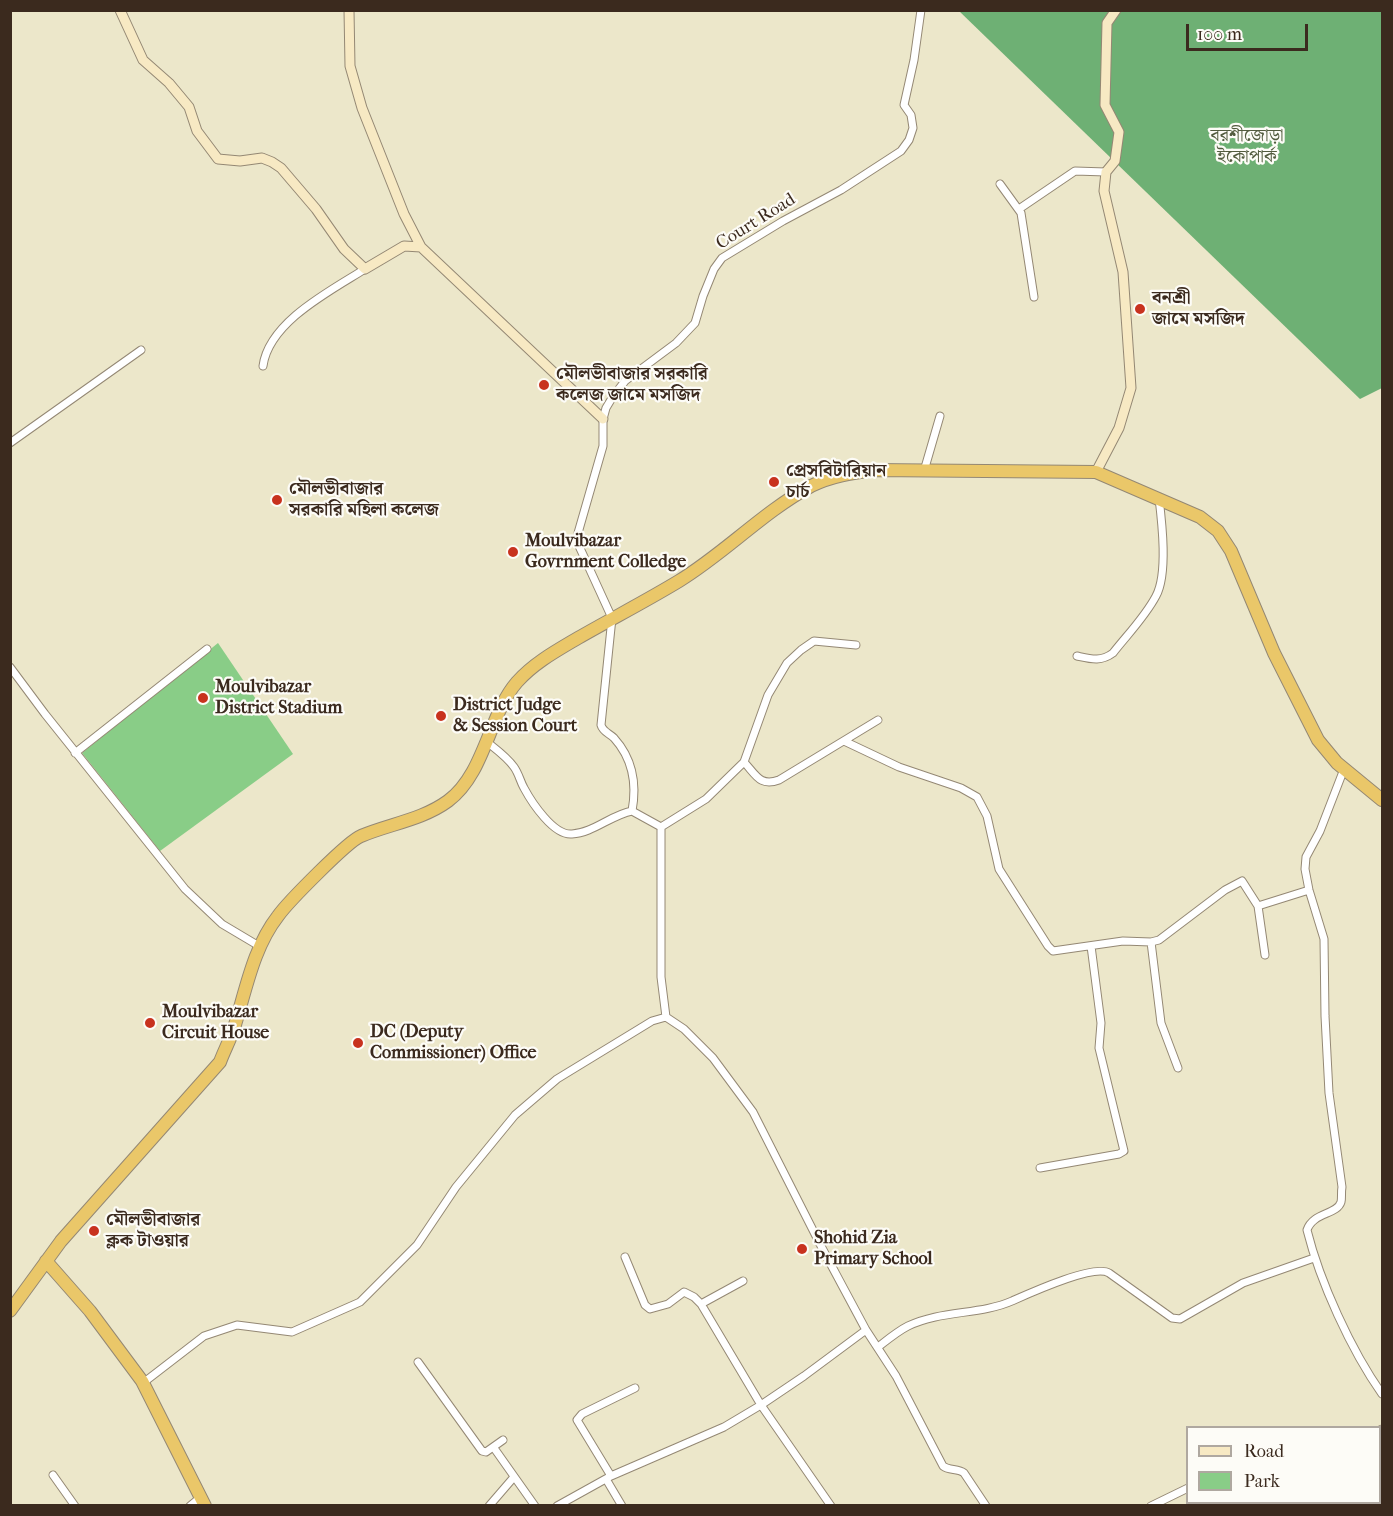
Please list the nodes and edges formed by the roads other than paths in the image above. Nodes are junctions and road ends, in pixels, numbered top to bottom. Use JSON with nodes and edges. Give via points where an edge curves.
{"nodes":[{"id":1,"x":120,"y":10,"type":"edge"},
{"id":2,"x":349,"y":10,"type":"edge"},
{"id":3,"x":921,"y":10,"type":"edge"},
{"id":4,"x":1116,"y":10,"type":"edge"},
{"id":5,"x":1107,"y":172,"type":"junction"},
{"id":6,"x":1000,"y":184,"type":"dead end"},
{"id":7,"x":1019,"y":209,"type":"junction"},
{"id":8,"x":421,"y":247,"type":"junction"},
{"id":9,"x":365,"y":269,"type":"junction"},
{"id":10,"x":1034,"y":297,"type":"dead end"},
{"id":11,"x":141,"y":350,"type":"dead end"},
{"id":12,"x":263,"y":366,"type":"dead end"},
{"id":13,"x":940,"y":416,"type":"dead end"},
{"id":14,"x":603,"y":419,"type":"junction"},
{"id":15,"x":10,"y":443,"type":"edge"},
{"id":16,"x":924,"y":471,"type":"junction"},
{"id":17,"x":1096,"y":472,"type":"junction"},
{"id":18,"x":1159,"y":498,"type":"junction"},
{"id":19,"x":612,"y":618,"type":"junction"},
{"id":20,"x":856,"y":645,"type":"dead end"},
{"id":21,"x":207,"y":649,"type":"dead end"},
{"id":22,"x":1077,"y":656,"type":"dead end"},
{"id":23,"x":10,"y":667,"type":"edge"},
{"id":24,"x":878,"y":720,"type":"dead end"},
{"id":25,"x":844,"y":741,"type":"junction"},
{"id":26,"x":487,"y":742,"type":"junction"},
{"id":27,"x":75,"y":753,"type":"junction"},
{"id":28,"x":744,"y":762,"type":"junction"},
{"id":29,"x":1344,"y":769,"type":"junction"},
{"id":30,"x":1383,"y":800,"type":"edge"},
{"id":31,"x":632,"y":811,"type":"junction"},
{"id":32,"x":661,"y":827,"type":"junction"},
{"id":33,"x":1309,"y":890,"type":"junction"},
{"id":34,"x":1258,"y":906,"type":"junction"},
{"id":35,"x":1150,"y":942,"type":"junction"},
{"id":36,"x":259,"y":946,"type":"junction"},
{"id":37,"x":1091,"y":946,"type":"junction"},
{"id":38,"x":1265,"y":955,"type":"dead end"},
{"id":39,"x":666,"y":1017,"type":"junction"},
{"id":40,"x":1178,"y":1068,"type":"dead end"},
{"id":41,"x":1040,"y":1168,"type":"dead end"},
{"id":42,"x":625,"y":1257,"type":"dead end"},
{"id":43,"x":1314,"y":1258,"type":"junction"},
{"id":44,"x":46,"y":1261,"type":"junction"},
{"id":45,"x":743,"y":1281,"type":"dead end"},
{"id":46,"x":13,"y":1303,"type":"edge"},
{"id":47,"x":700,"y":1304,"type":"junction"},
{"id":48,"x":866,"y":1330,"type":"junction"},
{"id":49,"x":878,"y":1347,"type":"junction"},
{"id":50,"x":418,"y":1362,"type":"dead end"},
{"id":51,"x":144,"y":1383,"type":"junction"},
{"id":52,"x":635,"y":1388,"type":"dead end"},
{"id":53,"x":1383,"y":1394,"type":"edge"},
{"id":54,"x":761,"y":1405,"type":"junction"},
{"id":55,"x":503,"y":1440,"type":"dead end"},
{"id":56,"x":494,"y":1448,"type":"junction"},
{"id":57,"x":53,"y":1475,"type":"dead end"},
{"id":58,"x":514,"y":1478,"type":"junction"},
{"id":59,"x":609,"y":1478,"type":"junction"},
{"id":60,"x":1186,"y":1489,"type":"edge"},
{"id":61,"x":203,"y":1501,"type":"edge"},
{"id":62,"x":75,"y":1506,"type":"edge"},
{"id":63,"x":190,"y":1506,"type":"edge"},
{"id":64,"x":489,"y":1506,"type":"edge"},
{"id":65,"x":535,"y":1506,"type":"edge"},
{"id":66,"x":557,"y":1506,"type":"edge"},
{"id":67,"x":622,"y":1506,"type":"edge"},
{"id":68,"x":831,"y":1506,"type":"edge"},
{"id":69,"x":986,"y":1506,"type":"edge"},
{"id":70,"x":1151,"y":1506,"type":"edge"}],
"edges":[{"from":1,"to":9,"type":"street","via":[[142,60],[189,107],[197,131],[218,159],[262,158],[281,168],[316,208],[344,249]]},
{"from":2,"to":8,"type":"street","via":[[350,66],[362,108]]},
{"from":3,"to":14,"type":"street","name":"Court Road","via":[[904,105],[913,128],[901,151],[722,258],[714,269],[695,323],[676,343],[625,381]]},
{"from":4,"to":5,"type":"street","via":[[1107,23],[1105,105],[1119,132],[1115,161]]},
{"from":5,"to":7,"type":"street","via":[[1075,171]]},
{"from":5,"to":17,"type":"street","via":[[1104,190],[1123,272],[1131,388],[1119,428]]},
{"from":6,"to":7,"type":"street"},
{"from":7,"to":10,"type":"street"},
{"from":8,"to":9,"type":"street","via":[[404,246]]},
{"from":8,"to":14,"type":"street"},
{"from":9,"to":12,"type":"street","via":[[310,303],[278,333],[264,355]]},
{"from":11,"to":15,"type":"street"},
{"from":13,"to":16,"type":"street"},
{"from":14,"to":19,"type":"street","name":"Court Road","via":[[603,446],[578,533],[579,546]]},
{"from":16,"to":17,"type":"highway"},
{"from":16,"to":19,"type":"highway","via":[[874,470],[840,475],[812,486],[680,580]]},
{"from":17,"to":18,"type":"highway"},
{"from":18,"to":22,"type":"street","via":[[1162,569],[1156,595],[1107,658]]},
{"from":18,"to":29,"type":"highway","via":[[1200,517],[1218,531],[1231,551],[1274,653],[1318,740]]},
{"from":19,"to":26,"type":"highway","via":[[542,659],[518,681]]},
{"from":19,"to":31,"type":"street","via":[[601,724],[619,745],[632,770]]},
{"from":20,"to":28,"type":"street","via":[[814,641],[787,663],[768,695]]},
{"from":21,"to":27,"type":"street"},
{"from":23,"to":27,"type":"street"},
{"from":24,"to":25,"type":"street"},
{"from":25,"to":28,"type":"street","via":[[770,784]]},
{"from":25,"to":37,"type":"street","via":[[899,767],[977,796],[987,816],[999,869],[1048,946],[1053,951]]},
{"from":26,"to":31,"type":"street","via":[[510,761],[537,807],[561,833],[590,829]]},
{"from":26,"to":36,"type":"highway","via":[[470,776],[449,801],[394,826],[359,836],[278,916]]},
{"from":27,"to":36,"type":"street","via":[[185,890],[222,924]]},
{"from":28,"to":32,"type":"street","via":[[706,799]]},
{"from":29,"to":30,"type":"highway"},
{"from":29,"to":33,"type":"street","via":[[1306,856]]},
{"from":31,"to":32,"type":"street"},
{"from":32,"to":39,"type":"street","via":[[661,976]]},
{"from":33,"to":34,"type":"street"},
{"from":33,"to":43,"type":"street","via":[[1324,939],[1329,1093],[1342,1187],[1338,1207],[1313,1218],[1307,1230]]},
{"from":34,"to":35,"type":"street","via":[[1242,881],[1159,940]]},
{"from":34,"to":38,"type":"street"},
{"from":35,"to":37,"type":"street"},
{"from":35,"to":40,"type":"street","via":[[1161,1023]]},
{"from":36,"to":44,"type":"highway","via":[[220,1062]]},
{"from":37,"to":41,"type":"street","via":[[1101,1023],[1099,1048],[1124,1151]]},
{"from":39,"to":48,"type":"street","via":[[713,1058],[753,1113]]},
{"from":39,"to":51,"type":"street","via":[[652,1021],[557,1079],[515,1115],[456,1187],[417,1245],[360,1302],[291,1332],[237,1325],[204,1336]]},
{"from":42,"to":47,"type":"street","via":[[650,1309],[668,1304],[684,1292]]},
{"from":43,"to":49,"type":"street","via":[[1243,1283],[1180,1319],[1172,1318],[1100,1270],[1054,1283],[1001,1305],[912,1324]]},
{"from":43,"to":53,"type":"street","via":[[1364,1368]]},
{"from":44,"to":46,"type":"highway"},
{"from":44,"to":51,"type":"highway"},
{"from":45,"to":47,"type":"street"},
{"from":47,"to":54,"type":"street"},
{"from":48,"to":49,"type":"street"},
{"from":48,"to":54,"type":"street"},
{"from":49,"to":69,"type":"street","via":[[943,1466],[964,1473]]},
{"from":50,"to":56,"type":"street","via":[[478,1448],[486,1452]]},
{"from":51,"to":61,"type":"highway"},
{"from":52,"to":59,"type":"street","via":[[577,1420]]},
{"from":54,"to":59,"type":"street","via":[[724,1427]]},
{"from":54,"to":68,"type":"street"},
{"from":55,"to":56,"type":"street"},
{"from":56,"to":58,"type":"street"},
{"from":57,"to":62,"type":"street"},
{"from":58,"to":64,"type":"street"},
{"from":58,"to":65,"type":"street"},
{"from":59,"to":66,"type":"street"},
{"from":59,"to":67,"type":"street"},
{"from":60,"to":70,"type":"street"},
{"from":61,"to":63,"type":"street"}]}
